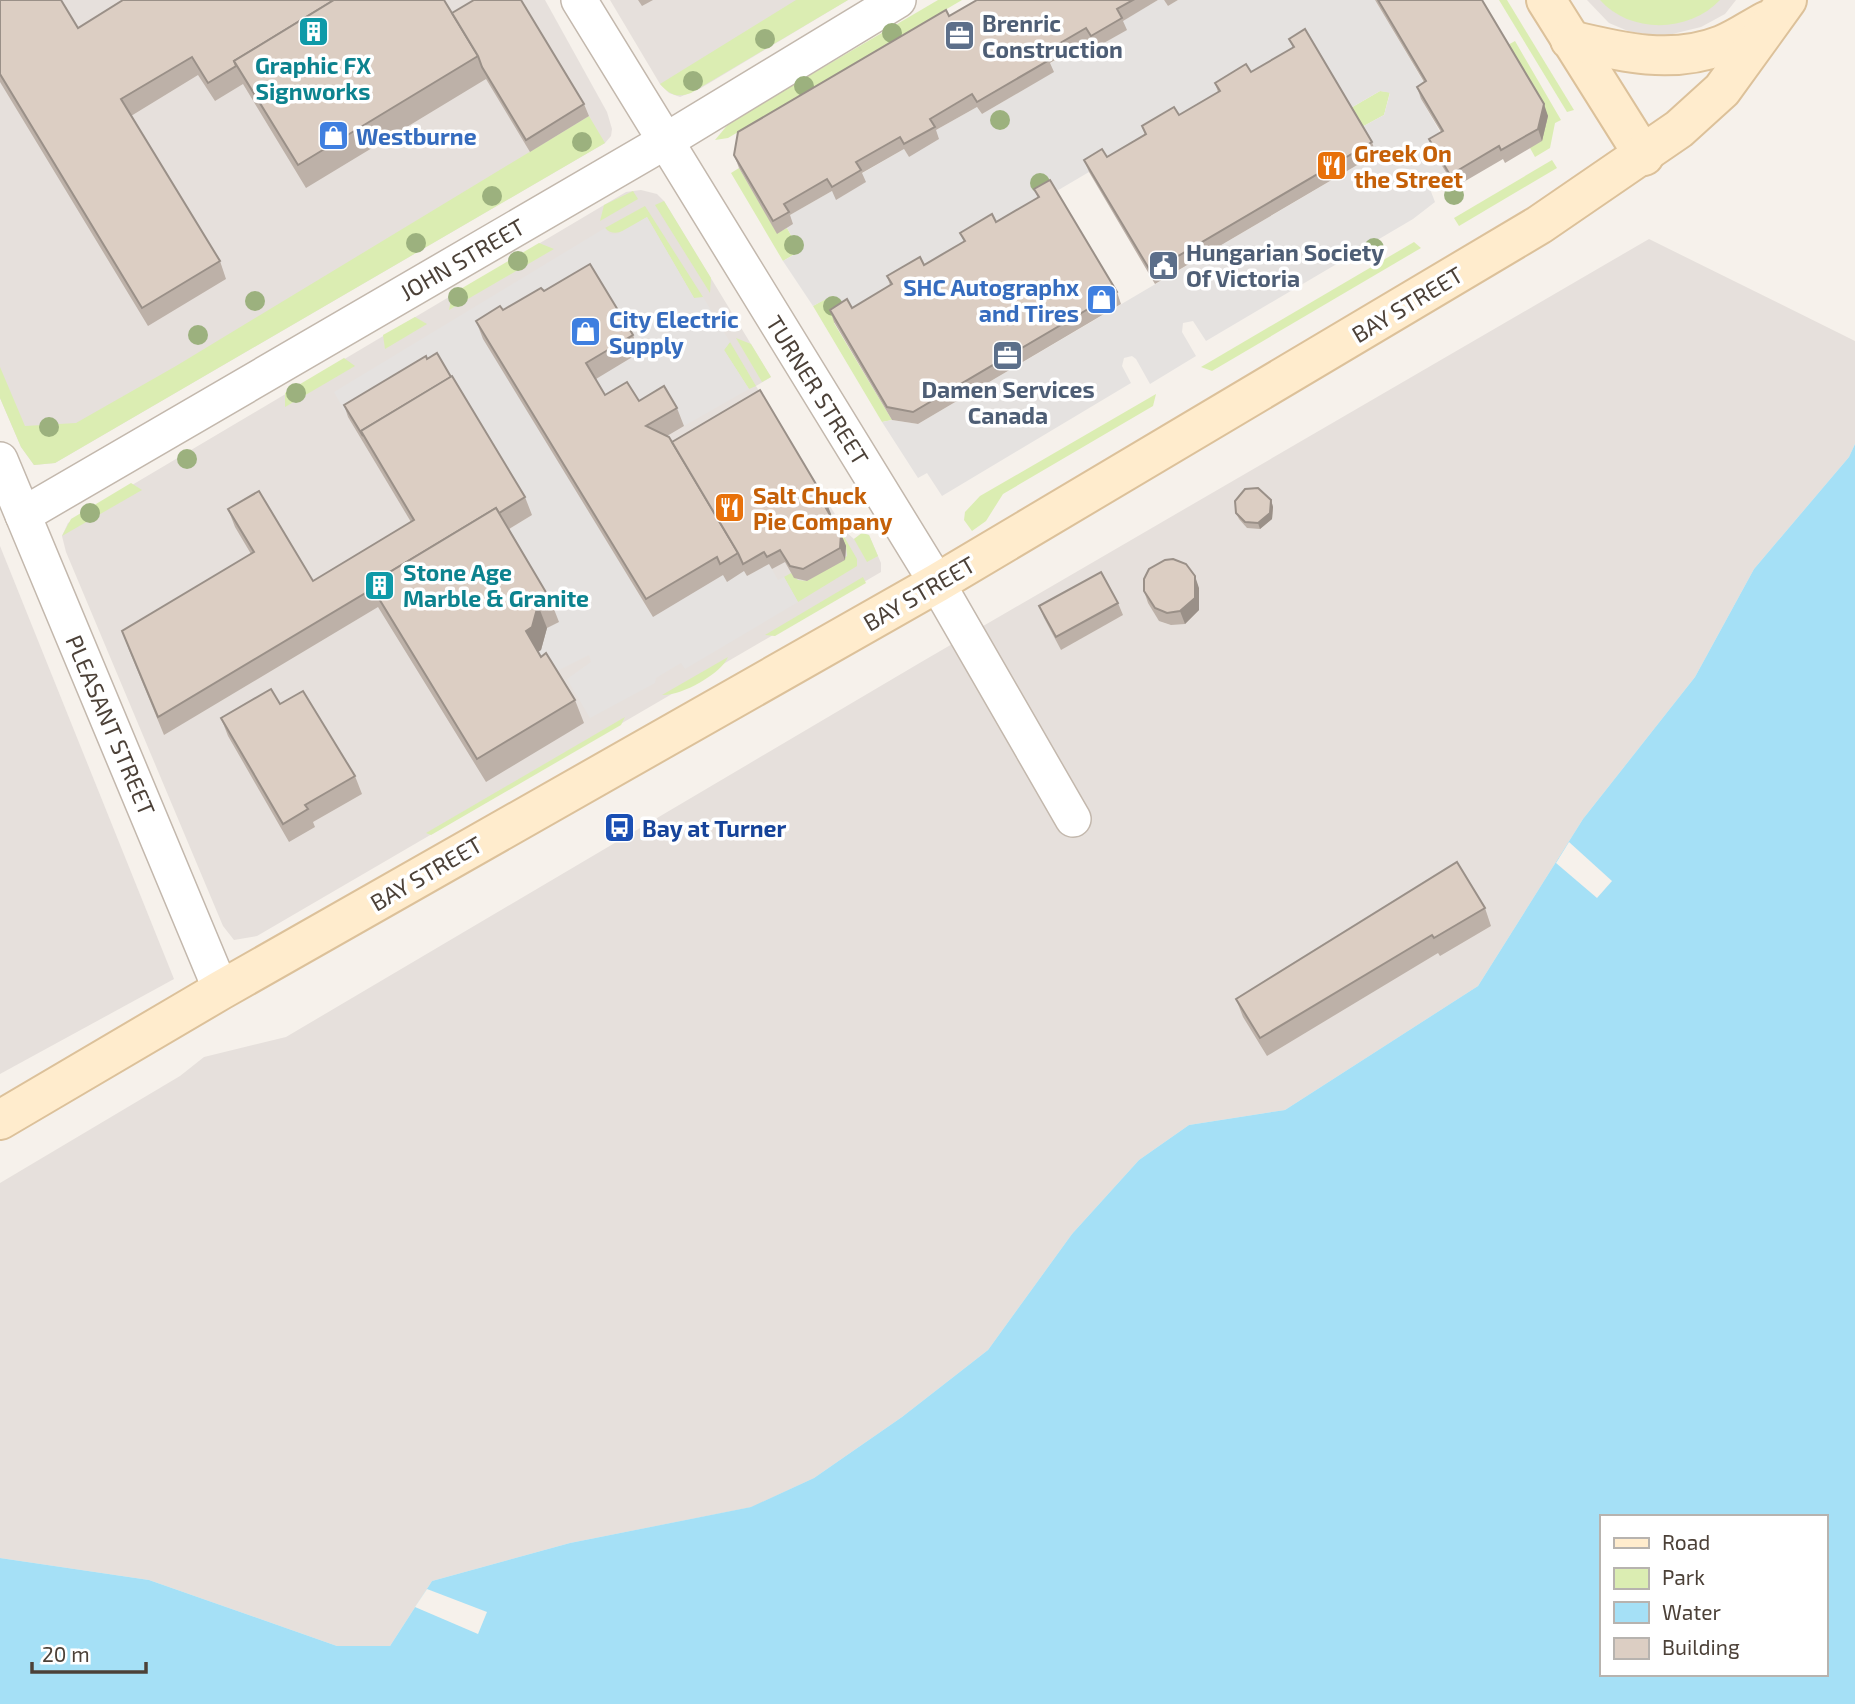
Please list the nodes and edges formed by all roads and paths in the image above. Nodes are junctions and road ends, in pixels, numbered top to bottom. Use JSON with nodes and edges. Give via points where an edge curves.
{"nodes":[{"id":1,"x":579,"y":0,"type":"edge"},
{"id":2,"x":898,"y":0,"type":"edge"},
{"id":3,"x":1546,"y":0,"type":"edge"},
{"id":4,"x":1780,"y":8,"type":"edge"},
{"id":5,"x":1570,"y":40,"type":"junction"},
{"id":6,"x":664,"y":142,"type":"junction"},
{"id":7,"x":1644,"y":156,"type":"junction"},
{"id":8,"x":0,"y":460,"type":"edge"},
{"id":9,"x":23,"y":515,"type":"junction"},
{"id":10,"x":937,"y":583,"type":"junction"},
{"id":11,"x":1073,"y":819,"type":"dead end"},
{"id":12,"x":221,"y":990,"type":"junction"},
{"id":13,"x":0,"y":1120,"type":"edge"}],
"edges":[{"from":1,"to":6,"type":"street","name":"TURNER STREET"},
{"from":2,"to":6,"type":"street","name":"JOHN STREET"},
{"from":3,"to":5,"type":"main road"},
{"from":4,"to":5,"type":"main road","via":[[1721,46],[1677,55],[1634,56]]},
{"from":4,"to":7,"type":"main road","name":"BAY STREET","via":[[1722,90]]},
{"from":5,"to":7,"type":"main road"},
{"from":6,"to":9,"type":"street","name":"JOHN STREET"},
{"from":6,"to":10,"type":"street","name":"TURNER STREET"},
{"from":7,"to":10,"type":"main road","name":"BAY STREET","via":[[1444,283]]},
{"from":8,"to":9,"type":"street","name":"PLEASANT STREET"},
{"from":9,"to":12,"type":"street","name":"PLEASANT STREET"},
{"from":10,"to":11,"type":"street","name":"TURNER STREET"},
{"from":10,"to":12,"type":"main road","name":"BAY STREET"},
{"from":12,"to":13,"type":"main road","name":"BAY STREET"}]}
